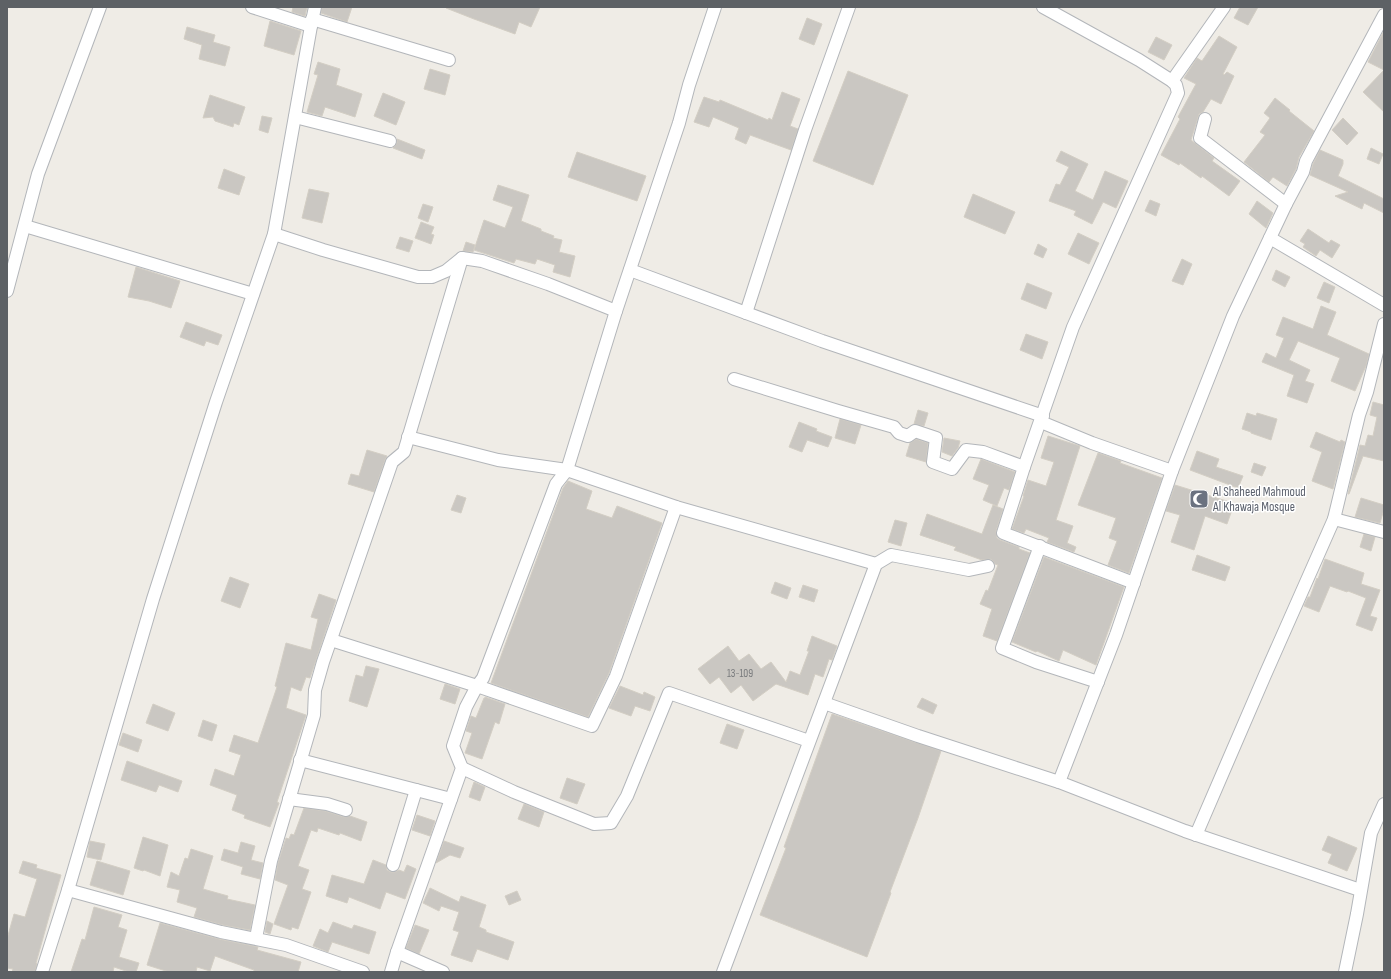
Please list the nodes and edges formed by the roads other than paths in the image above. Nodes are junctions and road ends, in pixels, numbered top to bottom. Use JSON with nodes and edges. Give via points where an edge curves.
{"nodes":[{"id":1,"x":100,"y":7,"type":"edge"},
{"id":2,"x":252,"y":7,"type":"edge"},
{"id":3,"x":715,"y":7,"type":"edge"},
{"id":4,"x":849,"y":7,"type":"edge"},
{"id":5,"x":1043,"y":7,"type":"edge"},
{"id":6,"x":1224,"y":7,"type":"edge"},
{"id":7,"x":1384,"y":15,"type":"edge"},
{"id":8,"x":313,"y":17,"type":"edge"},
{"id":9,"x":449,"y":60,"type":"dead end"},
{"id":10,"x":1172,"y":81,"type":"junction"},
{"id":11,"x":295,"y":117,"type":"junction"},
{"id":12,"x":1205,"y":119,"type":"dead end"},
{"id":13,"x":390,"y":141,"type":"dead end"},
{"id":14,"x":1286,"y":204,"type":"junction"},
{"id":15,"x":25,"y":226,"type":"junction"},
{"id":16,"x":274,"y":234,"type":"junction"},
{"id":17,"x":1270,"y":238,"type":"junction"},
{"id":18,"x":462,"y":258,"type":"junction"},
{"id":19,"x":630,"y":270,"type":"junction"},
{"id":20,"x":7,"y":291,"type":"edge"},
{"id":21,"x":253,"y":294,"type":"junction"},
{"id":22,"x":1384,"y":305,"type":"edge"},
{"id":23,"x":616,"y":311,"type":"junction"},
{"id":24,"x":746,"y":313,"type":"junction"},
{"id":25,"x":1384,"y":324,"type":"edge"},
{"id":26,"x":734,"y":379,"type":"dead end"},
{"id":27,"x":1042,"y":419,"type":"junction"},
{"id":28,"x":408,"y":437,"type":"junction"},
{"id":29,"x":1024,"y":467,"type":"junction"},
{"id":30,"x":567,"y":470,"type":"junction"},
{"id":31,"x":1172,"y":471,"type":"junction"},
{"id":32,"x":676,"y":507,"type":"junction"},
{"id":33,"x":1334,"y":518,"type":"junction"},
{"id":34,"x":1384,"y":532,"type":"edge"},
{"id":35,"x":1040,"y":546,"type":"junction"},
{"id":36,"x":876,"y":564,"type":"junction"},
{"id":37,"x":988,"y":566,"type":"dead end"},
{"id":38,"x":1134,"y":583,"type":"junction"},
{"id":39,"x":331,"y":640,"type":"junction"},
{"id":40,"x":1098,"y":682,"type":"junction"},
{"id":41,"x":477,"y":686,"type":"junction"},
{"id":42,"x":824,"y":702,"type":"junction"},
{"id":43,"x":809,"y":741,"type":"junction"},
{"id":44,"x":300,"y":760,"type":"junction"},
{"id":45,"x":462,"y":768,"type":"junction"},
{"id":46,"x":1059,"y":782,"type":"junction"},
{"id":47,"x":416,"y":790,"type":"junction"},
{"id":48,"x":451,"y":799,"type":"junction"},
{"id":49,"x":289,"y":800,"type":"junction"},
{"id":50,"x":1384,"y":804,"type":"edge"},
{"id":51,"x":346,"y":810,"type":"dead end"},
{"id":52,"x":1196,"y":835,"type":"junction"},
{"id":53,"x":393,"y":865,"type":"dead end"},
{"id":54,"x":68,"y":890,"type":"junction"},
{"id":55,"x":1360,"y":890,"type":"junction"},
{"id":56,"x":256,"y":938,"type":"junction"},
{"id":57,"x":397,"y":952,"type":"junction"},
{"id":58,"x":42,"y":972,"type":"edge"},
{"id":59,"x":363,"y":972,"type":"edge"},
{"id":60,"x":391,"y":972,"type":"edge"},
{"id":61,"x":443,"y":972,"type":"edge"},
{"id":62,"x":724,"y":972,"type":"edge"},
{"id":63,"x":1345,"y":972,"type":"edge"}],
"edges":[{"from":1,"to":15,"type":"street","via":[[38,174]]},
{"from":2,"to":8,"type":"street"},
{"from":3,"to":19,"type":"street"},
{"from":4,"to":24,"type":"street","via":[[805,130]]},
{"from":5,"to":10,"type":"street"},
{"from":6,"to":10,"type":"street"},
{"from":7,"to":14,"type":"street","via":[[1306,161]]},
{"from":8,"to":9,"type":"street"},
{"from":8,"to":11,"type":"street"},
{"from":10,"to":27,"type":"street","via":[[1178,93],[1073,327]]},
{"from":11,"to":13,"type":"street"},
{"from":11,"to":16,"type":"street"},
{"from":12,"to":14,"type":"street","via":[[1200,138]]},
{"from":14,"to":17,"type":"street"},
{"from":15,"to":20,"type":"street"},
{"from":15,"to":21,"type":"street"},
{"from":16,"to":18,"type":"street","via":[[418,277],[432,278]]},
{"from":16,"to":21,"type":"street"},
{"from":17,"to":22,"type":"street"},
{"from":17,"to":31,"type":"street","via":[[1233,316]]},
{"from":18,"to":23,"type":"street","via":[[482,261]]},
{"from":18,"to":28,"type":"street"},
{"from":19,"to":23,"type":"street"},
{"from":19,"to":24,"type":"street"},
{"from":21,"to":54,"type":"street","via":[[153,599]]},
{"from":23,"to":30,"type":"street"},
{"from":24,"to":27,"type":"street"},
{"from":25,"to":33,"type":"street"},
{"from":26,"to":29,"type":"street","via":[[894,427],[899,433],[908,436],[915,431],[936,438],[934,462],[952,469],[966,450],[983,452]]},
{"from":27,"to":29,"type":"street"},
{"from":27,"to":31,"type":"street","via":[[1092,443]]},
{"from":28,"to":30,"type":"street","via":[[498,460]]},
{"from":28,"to":39,"type":"street","via":[[404,452],[392,462]]},
{"from":29,"to":35,"type":"street","via":[[1003,533]]},
{"from":30,"to":32,"type":"street"},
{"from":30,"to":41,"type":"street","via":[[556,484],[483,678]]},
{"from":31,"to":38,"type":"street"},
{"from":32,"to":36,"type":"street"},
{"from":32,"to":41,"type":"street","via":[[616,676],[592,726]]},
{"from":33,"to":34,"type":"street"},
{"from":33,"to":52,"type":"street"},
{"from":35,"to":38,"type":"street"},
{"from":35,"to":40,"type":"street","via":[[1002,648]]},
{"from":36,"to":37,"type":"street","via":[[891,555],[969,570]]},
{"from":36,"to":42,"type":"street"},
{"from":38,"to":40,"type":"street"},
{"from":39,"to":41,"type":"street"},
{"from":39,"to":44,"type":"street","via":[[315,690],[314,715]]},
{"from":40,"to":46,"type":"street"},
{"from":41,"to":45,"type":"street","via":[[466,707],[453,746]]},
{"from":42,"to":43,"type":"street"},
{"from":42,"to":46,"type":"street"},
{"from":43,"to":45,"type":"street","via":[[669,693],[627,796],[610,822],[594,824]]},
{"from":43,"to":62,"type":"street"},
{"from":44,"to":47,"type":"street"},
{"from":44,"to":49,"type":"street"},
{"from":45,"to":48,"type":"street"},
{"from":46,"to":52,"type":"street"},
{"from":47,"to":48,"type":"street"},
{"from":47,"to":53,"type":"street"},
{"from":48,"to":57,"type":"street"},
{"from":49,"to":51,"type":"street","via":[[327,804]]},
{"from":49,"to":56,"type":"street","via":[[271,861]]},
{"from":50,"to":55,"type":"street","via":[[1371,833]]},
{"from":52,"to":55,"type":"street"},
{"from":54,"to":56,"type":"street","via":[[221,932]]},
{"from":54,"to":58,"type":"street"},
{"from":55,"to":63,"type":"street"},
{"from":56,"to":59,"type":"street","via":[[286,945]]},
{"from":57,"to":60,"type":"street"},
{"from":57,"to":61,"type":"street"}]}
